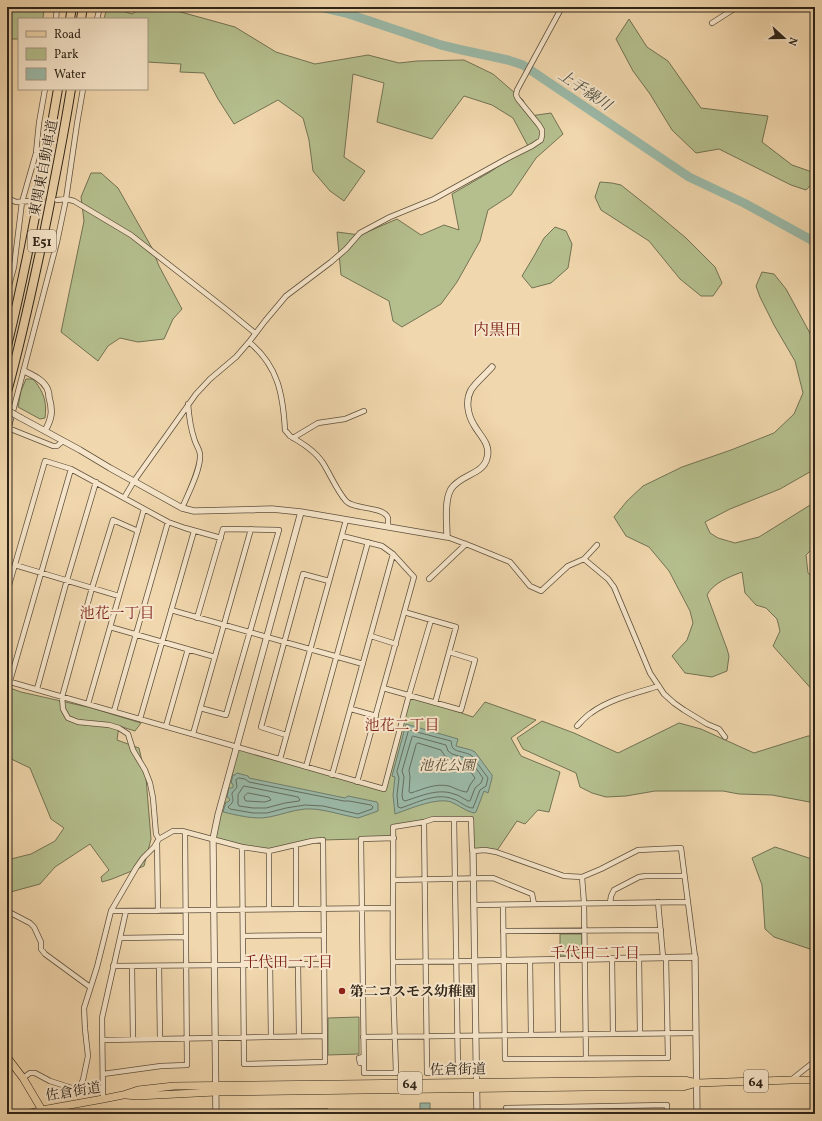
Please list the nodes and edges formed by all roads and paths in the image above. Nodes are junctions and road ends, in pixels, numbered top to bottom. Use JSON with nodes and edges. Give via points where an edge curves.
{"nodes":[{"id":1,"x":57,"y":7,"type":"edge"},
{"id":2,"x":72,"y":7,"type":"edge"},
{"id":3,"x":82,"y":7,"type":"edge"},
{"id":4,"x":100,"y":7,"type":"edge"},
{"id":5,"x":562,"y":7,"type":"edge"},
{"id":6,"x":737,"y":7,"type":"edge"},
{"id":7,"x":56,"y":18,"type":"edge"},
{"id":8,"x":70,"y":18,"type":"edge"},
{"id":9,"x":81,"y":18,"type":"edge"},
{"id":10,"x":97,"y":18,"type":"edge"},
{"id":11,"x":712,"y":24,"type":"dead end"},
{"id":12,"x":45,"y":90,"type":"edge"},
{"id":13,"x":58,"y":90,"type":"edge"},
{"id":14,"x":71,"y":90,"type":"edge"},
{"id":15,"x":83,"y":90,"type":"edge"},
{"id":16,"x":7,"y":198,"type":"edge"},
{"id":17,"x":66,"y":199,"type":"junction"},
{"id":18,"x":57,"y":200,"type":"tunnel mouth"},
{"id":19,"x":30,"y":201,"type":"tunnel mouth"},
{"id":20,"x":22,"y":202,"type":"junction"},
{"id":21,"x":7,"y":293,"type":"edge"},
{"id":22,"x":255,"y":333,"type":"junction"},
{"id":23,"x":249,"y":342,"type":"junction"},
{"id":24,"x":7,"y":346,"type":"edge"},
{"id":25,"x":492,"y":367,"type":"dead end"},
{"id":26,"x":24,"y":371,"type":"junction"},
{"id":27,"x":7,"y":391,"type":"edge"},
{"id":28,"x":188,"y":404,"type":"junction"},
{"id":29,"x":7,"y":410,"type":"edge"},
{"id":30,"x":364,"y":411,"type":"dead end"},
{"id":31,"x":8,"y":428,"type":"junction"},
{"id":32,"x":46,"y":431,"type":"junction"},
{"id":33,"x":7,"y":434,"type":"edge"},
{"id":34,"x":293,"y":438,"type":"junction"},
{"id":35,"x":63,"y":441,"type":"junction"},
{"id":36,"x":71,"y":469,"type":"junction"},
{"id":37,"x":134,"y":481,"type":"junction"},
{"id":38,"x":96,"y":482,"type":"junction"},
{"id":39,"x":124,"y":498,"type":"junction"},
{"id":40,"x":182,"y":508,"type":"junction"},
{"id":41,"x":144,"y":509,"type":"junction"},
{"id":42,"x":301,"y":512,"type":"junction"},
{"id":43,"x":346,"y":520,"type":"junction"},
{"id":44,"x":168,"y":522,"type":"junction"},
{"id":45,"x":388,"y":527,"type":"junction"},
{"id":46,"x":251,"y":530,"type":"junction"},
{"id":47,"x":138,"y":531,"type":"junction"},
{"id":48,"x":194,"y":531,"type":"junction"},
{"id":49,"x":342,"y":536,"type":"junction"},
{"id":50,"x":447,"y":537,"type":"junction"},
{"id":51,"x":221,"y":538,"type":"junction"},
{"id":52,"x":368,"y":542,"type":"junction"},
{"id":53,"x":466,"y":544,"type":"junction"},
{"id":54,"x":597,"y":546,"type":"dead end"},
{"id":55,"x":393,"y":554,"type":"junction"},
{"id":56,"x":584,"y":559,"type":"junction"},
{"id":57,"x":15,"y":565,"type":"junction"},
{"id":58,"x":40,"y":573,"type":"junction"},
{"id":59,"x":429,"y":579,"type":"dead end"},
{"id":60,"x":67,"y":580,"type":"junction"},
{"id":61,"x":329,"y":581,"type":"junction"},
{"id":62,"x":92,"y":588,"type":"junction"},
{"id":63,"x":7,"y":592,"type":"edge"},
{"id":64,"x":119,"y":596,"type":"junction"},
{"id":65,"x":171,"y":610,"type":"junction"},
{"id":66,"x":404,"y":612,"type":"junction"},
{"id":67,"x":198,"y":618,"type":"junction"},
{"id":68,"x":431,"y":620,"type":"junction"},
{"id":69,"x":224,"y":625,"type":"junction"},
{"id":70,"x":110,"y":627,"type":"junction"},
{"id":71,"x":250,"y":633,"type":"junction"},
{"id":72,"x":136,"y":634,"type":"junction"},
{"id":73,"x":370,"y":636,"type":"junction"},
{"id":74,"x":266,"y":637,"type":"junction"},
{"id":75,"x":162,"y":642,"type":"junction"},
{"id":76,"x":284,"y":642,"type":"junction"},
{"id":77,"x":396,"y":644,"type":"junction"},
{"id":78,"x":188,"y":649,"type":"junction"},
{"id":79,"x":310,"y":650,"type":"junction"},
{"id":80,"x":449,"y":652,"type":"junction"},
{"id":81,"x":215,"y":657,"type":"junction"},
{"id":82,"x":336,"y":657,"type":"junction"},
{"id":83,"x":363,"y":664,"type":"junction"},
{"id":84,"x":8,"y":681,"type":"edge"},
{"id":85,"x":659,"y":686,"type":"junction"},
{"id":86,"x":383,"y":688,"type":"junction"},
{"id":87,"x":37,"y":689,"type":"junction"},
{"id":88,"x":409,"y":695,"type":"junction"},
{"id":89,"x":62,"y":696,"type":"junction"},
{"id":90,"x":435,"y":703,"type":"junction"},
{"id":91,"x":88,"y":704,"type":"junction"},
{"id":92,"x":200,"y":708,"type":"junction"},
{"id":93,"x":351,"y":708,"type":"junction"},
{"id":94,"x":114,"y":711,"type":"junction"},
{"id":95,"x":376,"y":716,"type":"junction"},
{"id":96,"x":140,"y":719,"type":"junction"},
{"id":97,"x":166,"y":726,"type":"junction"},
{"id":98,"x":577,"y":726,"type":"dead end"},
{"id":99,"x":193,"y":734,"type":"junction"},
{"id":100,"x":286,"y":735,"type":"junction"},
{"id":101,"x":725,"y":737,"type":"dead end"},
{"id":102,"x":236,"y":746,"type":"junction"},
{"id":103,"x":280,"y":759,"type":"junction"},
{"id":104,"x":306,"y":767,"type":"junction"},
{"id":105,"x":332,"y":774,"type":"junction"},
{"id":106,"x":357,"y":782,"type":"junction"},
{"id":107,"x":454,"y":819,"type":"junction"},
{"id":108,"x":424,"y":822,"type":"junction"},
{"id":109,"x":185,"y":832,"type":"junction"},
{"id":110,"x":394,"y":838,"type":"junction"},
{"id":111,"x":213,"y":839,"type":"junction"},
{"id":112,"x":158,"y":841,"type":"junction"},
{"id":113,"x":296,"y":845,"type":"junction"},
{"id":114,"x":242,"y":847,"type":"junction"},
{"id":115,"x":269,"y":851,"type":"junction"},
{"id":116,"x":473,"y":852,"type":"junction"},
{"id":117,"x":684,"y":876,"type":"junction"},
{"id":118,"x":582,"y":877,"type":"junction"},
{"id":119,"x":474,"y":878,"type":"junction"},
{"id":120,"x":425,"y":879,"type":"junction"},
{"id":121,"x":455,"y":879,"type":"junction"},
{"id":122,"x":393,"y":880,"type":"junction"},
{"id":123,"x":658,"y":902,"type":"junction"},
{"id":124,"x":688,"y":902,"type":"junction"},
{"id":125,"x":610,"y":903,"type":"junction"},
{"id":126,"x":534,"y":904,"type":"junction"},
{"id":127,"x":584,"y":904,"type":"junction"},
{"id":128,"x":474,"y":905,"type":"junction"},
{"id":129,"x":503,"y":905,"type":"junction"},
{"id":130,"x":296,"y":908,"type":"junction"},
{"id":131,"x":323,"y":908,"type":"junction"},
{"id":132,"x":361,"y":908,"type":"junction"},
{"id":133,"x":393,"y":908,"type":"junction"},
{"id":134,"x":243,"y":909,"type":"junction"},
{"id":135,"x":269,"y":909,"type":"junction"},
{"id":136,"x":158,"y":910,"type":"junction"},
{"id":137,"x":186,"y":910,"type":"junction"},
{"id":138,"x":214,"y":910,"type":"junction"},
{"id":139,"x":7,"y":911,"type":"edge"},
{"id":140,"x":126,"y":911,"type":"junction"},
{"id":141,"x":111,"y":912,"type":"junction"},
{"id":142,"x":584,"y":930,"type":"junction"},
{"id":143,"x":661,"y":930,"type":"junction"},
{"id":144,"x":503,"y":931,"type":"junction"},
{"id":145,"x":323,"y":935,"type":"junction"},
{"id":146,"x":243,"y":936,"type":"junction"},
{"id":147,"x":186,"y":937,"type":"junction"},
{"id":148,"x":120,"y":938,"type":"junction"},
{"id":149,"x":694,"y":957,"type":"junction"},
{"id":150,"x":612,"y":958,"type":"junction"},
{"id":151,"x":639,"y":958,"type":"junction"},
{"id":152,"x":665,"y":958,"type":"junction"},
{"id":153,"x":557,"y":959,"type":"junction"},
{"id":154,"x":584,"y":959,"type":"junction"},
{"id":155,"x":504,"y":960,"type":"junction"},
{"id":156,"x":530,"y":960,"type":"junction"},
{"id":157,"x":456,"y":961,"type":"junction"},
{"id":158,"x":475,"y":961,"type":"junction"},
{"id":159,"x":393,"y":962,"type":"junction"},
{"id":160,"x":426,"y":962,"type":"junction"},
{"id":161,"x":270,"y":964,"type":"junction"},
{"id":162,"x":298,"y":964,"type":"junction"},
{"id":163,"x":324,"y":964,"type":"junction"},
{"id":164,"x":186,"y":965,"type":"junction"},
{"id":165,"x":214,"y":965,"type":"junction"},
{"id":166,"x":243,"y":965,"type":"junction"},
{"id":167,"x":114,"y":966,"type":"junction"},
{"id":168,"x":132,"y":966,"type":"junction"},
{"id":169,"x":159,"y":966,"type":"junction"},
{"id":170,"x":90,"y":987,"type":"junction"},
{"id":171,"x":668,"y":1033,"type":"junction"},
{"id":172,"x":696,"y":1033,"type":"junction"},
{"id":173,"x":585,"y":1034,"type":"junction"},
{"id":174,"x":613,"y":1034,"type":"junction"},
{"id":175,"x":640,"y":1034,"type":"junction"},
{"id":176,"x":504,"y":1035,"type":"junction"},
{"id":177,"x":531,"y":1035,"type":"junction"},
{"id":178,"x":558,"y":1035,"type":"junction"},
{"id":179,"x":299,"y":1036,"type":"junction"},
{"id":180,"x":325,"y":1036,"type":"junction"},
{"id":181,"x":427,"y":1036,"type":"junction"},
{"id":182,"x":457,"y":1036,"type":"junction"},
{"id":183,"x":476,"y":1036,"type":"junction"},
{"id":184,"x":271,"y":1037,"type":"junction"},
{"id":185,"x":363,"y":1037,"type":"junction"},
{"id":186,"x":395,"y":1037,"type":"junction"},
{"id":187,"x":215,"y":1038,"type":"junction"},
{"id":188,"x":244,"y":1038,"type":"junction"},
{"id":189,"x":133,"y":1039,"type":"junction"},
{"id":190,"x":160,"y":1039,"type":"junction"},
{"id":191,"x":187,"y":1039,"type":"junction"},
{"id":192,"x":102,"y":1040,"type":"junction"},
{"id":193,"x":7,"y":1057,"type":"edge"},
{"id":194,"x":363,"y":1057,"type":"junction"},
{"id":195,"x":586,"y":1059,"type":"junction"},
{"id":196,"x":815,"y":1061,"type":"edge"},
{"id":197,"x":360,"y":1063,"type":"dead end"},
{"id":198,"x":103,"y":1074,"type":"junction"},
{"id":199,"x":23,"y":1078,"type":"junction"},
{"id":200,"x":791,"y":1080,"type":"junction"},
{"id":201,"x":815,"y":1080,"type":"edge"},
{"id":202,"x":697,"y":1083,"type":"junction"},
{"id":203,"x":476,"y":1085,"type":"junction"},
{"id":204,"x":103,"y":1088,"type":"junction"},
{"id":205,"x":216,"y":1089,"type":"junction"},
{"id":206,"x":78,"y":1090,"type":"junction"},
{"id":207,"x":103,"y":1099,"type":"junction"},
{"id":208,"x":586,"y":1107,"type":"junction"},
{"id":209,"x":43,"y":1112,"type":"edge"},
{"id":210,"x":23,"y":1114,"type":"edge"},
{"id":211,"x":168,"y":1114,"type":"edge"},
{"id":212,"x":188,"y":1114,"type":"edge"},
{"id":213,"x":216,"y":1114,"type":"edge"},
{"id":214,"x":245,"y":1114,"type":"edge"},
{"id":215,"x":326,"y":1114,"type":"edge"},
{"id":216,"x":477,"y":1114,"type":"edge"},
{"id":217,"x":506,"y":1114,"type":"edge"},
{"id":218,"x":586,"y":1114,"type":"edge"},
{"id":219,"x":667,"y":1114,"type":"edge"},
{"id":220,"x":697,"y":1114,"type":"edge"}],
"edges":[{"from":1,"to":7,"type":"street"},
{"from":2,"to":8,"type":"highway"},
{"from":3,"to":9,"type":"highway"},
{"from":4,"to":10,"type":"street"},
{"from":5,"to":22,"type":"street","via":[[516,95],[540,125],[541,140],[434,199],[390,217],[360,233],[331,262],[286,296]]},
{"from":6,"to":11,"type":"street"},
{"from":12,"to":20,"type":"street","via":[[36,153]]},
{"from":13,"to":24,"type":"highway","name":"東関東自動車道","number":"E51","via":[[41,188]]},
{"from":14,"to":27,"type":"highway","name":"東関東自動車道","number":"E51","via":[[41,249]]},
{"from":15,"to":17,"type":"street"},
{"from":16,"to":20,"type":"street"},
{"from":17,"to":18,"type":"street"},
{"from":17,"to":22,"type":"street","via":[[74,201],[131,235]]},
{"from":17,"to":26,"type":"street"},
{"from":19,"to":20,"type":"street"},
{"from":20,"to":21,"type":"street","via":[[14,267]]},
{"from":22,"to":23,"type":"street"},
{"from":23,"to":28,"type":"street"},
{"from":23,"to":34,"type":"street","via":[[260,350],[281,390],[285,430]]},
{"from":25,"to":50,"type":"street","via":[[472,390],[467,404],[474,426],[488,448],[486,464],[457,482],[451,489],[447,506]]},
{"from":26,"to":31,"type":"street"},
{"from":26,"to":32,"type":"street","via":[[36,377],[47,388],[52,414]]},
{"from":28,"to":37,"type":"street"},
{"from":28,"to":40,"type":"street","via":[[190,424],[200,453],[200,461]]},
{"from":29,"to":32,"type":"street","bridge":true},
{"from":30,"to":34,"type":"street","via":[[345,419],[318,423]]},
{"from":31,"to":33,"type":"street"},
{"from":31,"to":35,"type":"street","via":[[53,446]]},
{"from":32,"to":35,"type":"street"},
{"from":34,"to":45,"type":"street","via":[[312,451],[323,463],[346,502],[384,513],[388,517]]},
{"from":35,"to":37,"type":"street"},
{"from":36,"to":38,"type":"street"},
{"from":36,"to":57,"type":"street","via":[[45,461]]},
{"from":36,"to":58,"type":"street"},
{"from":37,"to":39,"type":"street"},
{"from":37,"to":40,"type":"street"},
{"from":38,"to":39,"type":"street"},
{"from":38,"to":60,"type":"street"},
{"from":39,"to":41,"type":"street"},
{"from":40,"to":42,"type":"street","via":[[194,511],[272,509]]},
{"from":41,"to":44,"type":"street"},
{"from":41,"to":47,"type":"street"},
{"from":42,"to":43,"type":"street"},
{"from":42,"to":74,"type":"street"},
{"from":43,"to":45,"type":"street"},
{"from":43,"to":49,"type":"street"},
{"from":44,"to":48,"type":"street"},
{"from":44,"to":72,"type":"street"},
{"from":45,"to":50,"type":"street"},
{"from":46,"to":51,"type":"street","via":[[223,529]]},
{"from":46,"to":69,"type":"street"},
{"from":46,"to":71,"type":"street","via":[[279,530]]},
{"from":47,"to":62,"type":"street","via":[[113,520]]},
{"from":47,"to":64,"type":"street"},
{"from":48,"to":51,"type":"street"},
{"from":48,"to":65,"type":"street"},
{"from":49,"to":52,"type":"street"},
{"from":49,"to":61,"type":"street"},
{"from":50,"to":53,"type":"street"},
{"from":51,"to":67,"type":"street"},
{"from":52,"to":55,"type":"street","via":[[382,546]]},
{"from":52,"to":82,"type":"street"},
{"from":53,"to":56,"type":"street","via":[[510,562],[530,586],[541,591],[568,566]]},
{"from":53,"to":59,"type":"street"},
{"from":54,"to":56,"type":"street"},
{"from":55,"to":66,"type":"street","via":[[414,577]]},
{"from":55,"to":73,"type":"street"},
{"from":56,"to":85,"type":"street","via":[[614,587],[650,673]]},
{"from":57,"to":58,"type":"street"},
{"from":57,"to":63,"type":"street"},
{"from":58,"to":60,"type":"street"},
{"from":58,"to":84,"type":"street"},
{"from":60,"to":62,"type":"street"},
{"from":60,"to":87,"type":"street"},
{"from":61,"to":76,"type":"street","via":[[303,574]]},
{"from":61,"to":79,"type":"street"},
{"from":62,"to":64,"type":"street"},
{"from":62,"to":89,"type":"street"},
{"from":64,"to":70,"type":"street"},
{"from":65,"to":67,"type":"street"},
{"from":65,"to":75,"type":"street"},
{"from":66,"to":68,"type":"street"},
{"from":66,"to":77,"type":"street"},
{"from":67,"to":69,"type":"street"},
{"from":68,"to":80,"type":"street","via":[[456,627]]},
{"from":68,"to":88,"type":"street"},
{"from":69,"to":71,"type":"street"},
{"from":69,"to":81,"type":"street"},
{"from":70,"to":72,"type":"street"},
{"from":70,"to":91,"type":"street"},
{"from":71,"to":74,"type":"street"},
{"from":71,"to":92,"type":"street","via":[[226,715]]},
{"from":72,"to":75,"type":"street"},
{"from":72,"to":94,"type":"street"},
{"from":73,"to":77,"type":"street"},
{"from":73,"to":83,"type":"street"},
{"from":74,"to":76,"type":"street"},
{"from":74,"to":102,"type":"street"},
{"from":75,"to":78,"type":"street"},
{"from":75,"to":96,"type":"street"},
{"from":76,"to":79,"type":"street"},
{"from":76,"to":100,"type":"street","via":[[261,728]]},
{"from":77,"to":86,"type":"street"},
{"from":78,"to":81,"type":"street"},
{"from":78,"to":97,"type":"street"},
{"from":79,"to":82,"type":"street"},
{"from":79,"to":100,"type":"street"},
{"from":80,"to":90,"type":"street"},
{"from":80,"to":90,"type":"street","via":[[475,660],[461,710]]},
{"from":81,"to":92,"type":"street"},
{"from":82,"to":83,"type":"street"},
{"from":82,"to":104,"type":"street"},
{"from":83,"to":93,"type":"street"},
{"from":84,"to":87,"type":"street"},
{"from":85,"to":98,"type":"street","via":[[600,707]]},
{"from":85,"to":101,"type":"street","via":[[674,703],[719,729]]},
{"from":86,"to":88,"type":"street"},
{"from":86,"to":95,"type":"street"},
{"from":87,"to":89,"type":"street"},
{"from":88,"to":90,"type":"street"},
{"from":88,"to":106,"type":"street","via":[[384,789]]},
{"from":89,"to":91,"type":"street"},
{"from":89,"to":112,"type":"street","via":[[63,709],[68,718],[78,722],[108,725],[128,734],[150,784]]},
{"from":91,"to":94,"type":"street"},
{"from":92,"to":99,"type":"street"},
{"from":93,"to":95,"type":"street"},
{"from":93,"to":105,"type":"street"},
{"from":94,"to":96,"type":"street"},
{"from":95,"to":106,"type":"street"},
{"from":96,"to":97,"type":"street"},
{"from":97,"to":99,"type":"street"},
{"from":99,"to":102,"type":"street"},
{"from":100,"to":103,"type":"street"},
{"from":102,"to":103,"type":"street"},
{"from":102,"to":111,"type":"street"},
{"from":103,"to":104,"type":"street"},
{"from":104,"to":105,"type":"street"},
{"from":105,"to":106,"type":"street"},
{"from":107,"to":108,"type":"street","via":[[433,819]]},
{"from":107,"to":116,"type":"street","via":[[471,819]]},
{"from":107,"to":121,"type":"street"},
{"from":108,"to":110,"type":"street","via":[[393,826]]},
{"from":108,"to":120,"type":"street"},
{"from":109,"to":111,"type":"street"},
{"from":109,"to":112,"type":"street","via":[[173,831]]},
{"from":109,"to":137,"type":"street"},
{"from":110,"to":122,"type":"street"},
{"from":110,"to":132,"type":"street","via":[[361,839]]},
{"from":111,"to":114,"type":"street"},
{"from":111,"to":138,"type":"street"},
{"from":112,"to":136,"type":"street"},
{"from":112,"to":141,"type":"street","via":[[139,863]]},
{"from":113,"to":115,"type":"street"},
{"from":113,"to":130,"type":"street"},
{"from":113,"to":131,"type":"street","via":[[323,840]]},
{"from":114,"to":115,"type":"street"},
{"from":114,"to":134,"type":"street"},
{"from":115,"to":135,"type":"street"},
{"from":116,"to":118,"type":"street","via":[[496,852],[564,876]]},
{"from":116,"to":119,"type":"street"},
{"from":117,"to":118,"type":"street","via":[[681,848],[638,850]]},
{"from":117,"to":124,"type":"street"},
{"from":117,"to":125,"type":"street","via":[[639,877],[614,890]]},
{"from":118,"to":127,"type":"street"},
{"from":119,"to":121,"type":"street"},
{"from":119,"to":126,"type":"street","via":[[493,878],[532,894]]},
{"from":119,"to":128,"type":"street"},
{"from":120,"to":121,"type":"street"},
{"from":120,"to":122,"type":"street"},
{"from":120,"to":160,"type":"street"},
{"from":121,"to":157,"type":"street"},
{"from":122,"to":133,"type":"street"},
{"from":123,"to":124,"type":"street"},
{"from":123,"to":125,"type":"street"},
{"from":123,"to":143,"type":"street"},
{"from":124,"to":149,"type":"street"},
{"from":125,"to":127,"type":"street"},
{"from":126,"to":127,"type":"street"},
{"from":126,"to":129,"type":"street"},
{"from":127,"to":142,"type":"street"},
{"from":128,"to":129,"type":"street"},
{"from":128,"to":158,"type":"street"},
{"from":129,"to":144,"type":"street"},
{"from":130,"to":131,"type":"street"},
{"from":130,"to":135,"type":"street"},
{"from":131,"to":132,"type":"street"},
{"from":131,"to":145,"type":"street"},
{"from":132,"to":133,"type":"street"},
{"from":132,"to":185,"type":"street"},
{"from":133,"to":159,"type":"street"},
{"from":134,"to":135,"type":"street"},
{"from":134,"to":138,"type":"street"},
{"from":134,"to":146,"type":"street"},
{"from":136,"to":137,"type":"street"},
{"from":136,"to":140,"type":"street"},
{"from":137,"to":138,"type":"street"},
{"from":137,"to":147,"type":"street"},
{"from":138,"to":165,"type":"street"},
{"from":139,"to":170,"type":"street","via":[[34,926],[45,954]]},
{"from":140,"to":141,"type":"street"},
{"from":140,"to":148,"type":"street"},
{"from":141,"to":170,"type":"street"},
{"from":142,"to":143,"type":"street"},
{"from":142,"to":144,"type":"street"},
{"from":142,"to":154,"type":"street"},
{"from":143,"to":152,"type":"street"},
{"from":144,"to":155,"type":"street"},
{"from":145,"to":146,"type":"street"},
{"from":145,"to":163,"type":"street"},
{"from":146,"to":166,"type":"street"},
{"from":147,"to":148,"type":"street"},
{"from":147,"to":164,"type":"street"},
{"from":148,"to":167,"type":"street"},
{"from":149,"to":152,"type":"street"},
{"from":149,"to":172,"type":"street"},
{"from":150,"to":151,"type":"street"},
{"from":150,"to":154,"type":"street"},
{"from":150,"to":174,"type":"street"},
{"from":151,"to":152,"type":"street"},
{"from":151,"to":175,"type":"street"},
{"from":152,"to":171,"type":"street"},
{"from":153,"to":154,"type":"street"},
{"from":153,"to":156,"type":"street"},
{"from":153,"to":178,"type":"street"},
{"from":154,"to":173,"type":"street"},
{"from":155,"to":156,"type":"street"},
{"from":155,"to":158,"type":"street"},
{"from":155,"to":176,"type":"street"},
{"from":156,"to":177,"type":"street"},
{"from":157,"to":158,"type":"street"},
{"from":157,"to":160,"type":"street"},
{"from":157,"to":182,"type":"street"},
{"from":158,"to":183,"type":"street"},
{"from":159,"to":160,"type":"street"},
{"from":159,"to":186,"type":"street"},
{"from":160,"to":181,"type":"street"},
{"from":161,"to":162,"type":"street"},
{"from":161,"to":166,"type":"street"},
{"from":161,"to":184,"type":"street"},
{"from":162,"to":163,"type":"street"},
{"from":162,"to":179,"type":"street"},
{"from":163,"to":180,"type":"street"},
{"from":164,"to":165,"type":"street"},
{"from":164,"to":169,"type":"street"},
{"from":164,"to":191,"type":"street"},
{"from":165,"to":166,"type":"street"},
{"from":165,"to":187,"type":"street"},
{"from":166,"to":188,"type":"street"},
{"from":167,"to":168,"type":"street"},
{"from":167,"to":192,"type":"street","via":[[102,1018]]},
{"from":168,"to":169,"type":"street"},
{"from":168,"to":189,"type":"street"},
{"from":169,"to":190,"type":"street"},
{"from":170,"to":206,"type":"street","via":[[84,1008],[88,1056]]},
{"from":171,"to":172,"type":"street"},
{"from":171,"to":175,"type":"street"},
{"from":171,"to":195,"type":"street","via":[[668,1058]]},
{"from":172,"to":202,"type":"street"},
{"from":173,"to":174,"type":"street"},
{"from":173,"to":178,"type":"street"},
{"from":173,"to":195,"type":"street"},
{"from":174,"to":175,"type":"street"},
{"from":176,"to":177,"type":"street"},
{"from":176,"to":183,"type":"street"},
{"from":176,"to":195,"type":"street","via":[[505,1059]]},
{"from":177,"to":178,"type":"street"},
{"from":179,"to":180,"type":"street"},
{"from":179,"to":184,"type":"street"},
{"from":180,"to":188,"type":"street","via":[[325,1062],[244,1064]]},
{"from":181,"to":182,"type":"street"},
{"from":181,"to":182,"type":"street","via":[[427,1073],[458,1072]]},
{"from":181,"to":186,"type":"street"},
{"from":182,"to":183,"type":"street"},
{"from":183,"to":203,"type":"street"},
{"from":184,"to":188,"type":"street"},
{"from":185,"to":186,"type":"street"},
{"from":185,"to":194,"type":"street"},
{"from":186,"to":194,"type":"street","via":[[396,1073],[364,1073]]},
{"from":187,"to":188,"type":"street"},
{"from":187,"to":191,"type":"street"},
{"from":187,"to":205,"type":"street"},
{"from":189,"to":190,"type":"street"},
{"from":189,"to":192,"type":"street"},
{"from":190,"to":191,"type":"street"},
{"from":191,"to":198,"type":"street","via":[[187,1064]]},
{"from":192,"to":198,"type":"street"},
{"from":193,"to":199,"type":"main road","name":"佐倉街道"},
{"from":194,"to":197,"type":"street","via":[[359,1058]]},
{"from":196,"to":200,"type":"street"},
{"from":198,"to":204,"type":"street"},
{"from":199,"to":206,"type":"street","via":[[35,1073]]},
{"from":199,"to":209,"type":"main road","name":"佐倉街道"},
{"from":200,"to":201,"type":"main road","name":"佐倉街道","number":"64"},
{"from":200,"to":202,"type":"main road","name":"佐倉街道","number":"64"},
{"from":202,"to":203,"type":"main road","name":"佐倉街道","number":"64","via":[[684,1080]]},
{"from":202,"to":220,"type":"street"},
{"from":203,"to":205,"type":"main road","name":"佐倉街道","number":"64"},
{"from":203,"to":216,"type":"street"},
{"from":204,"to":206,"type":"street"},
{"from":204,"to":207,"type":"street"},
{"from":205,"to":207,"type":"main road","name":"佐倉街道","number":"64","via":[[174,1086],[138,1090]]},
{"from":205,"to":213,"type":"street"},
{"from":207,"to":209,"type":"main road","name":"佐倉街道","number":"64"},
{"from":208,"to":217,"type":"street","via":[[506,1108]]},
{"from":208,"to":218,"type":"street"},
{"from":208,"to":219,"type":"street","via":[[667,1106]]},
{"from":209,"to":210,"type":"street"},
{"from":211,"to":212,"type":"street"},
{"from":214,"to":215,"type":"street","via":[[326,1111]]}]}
